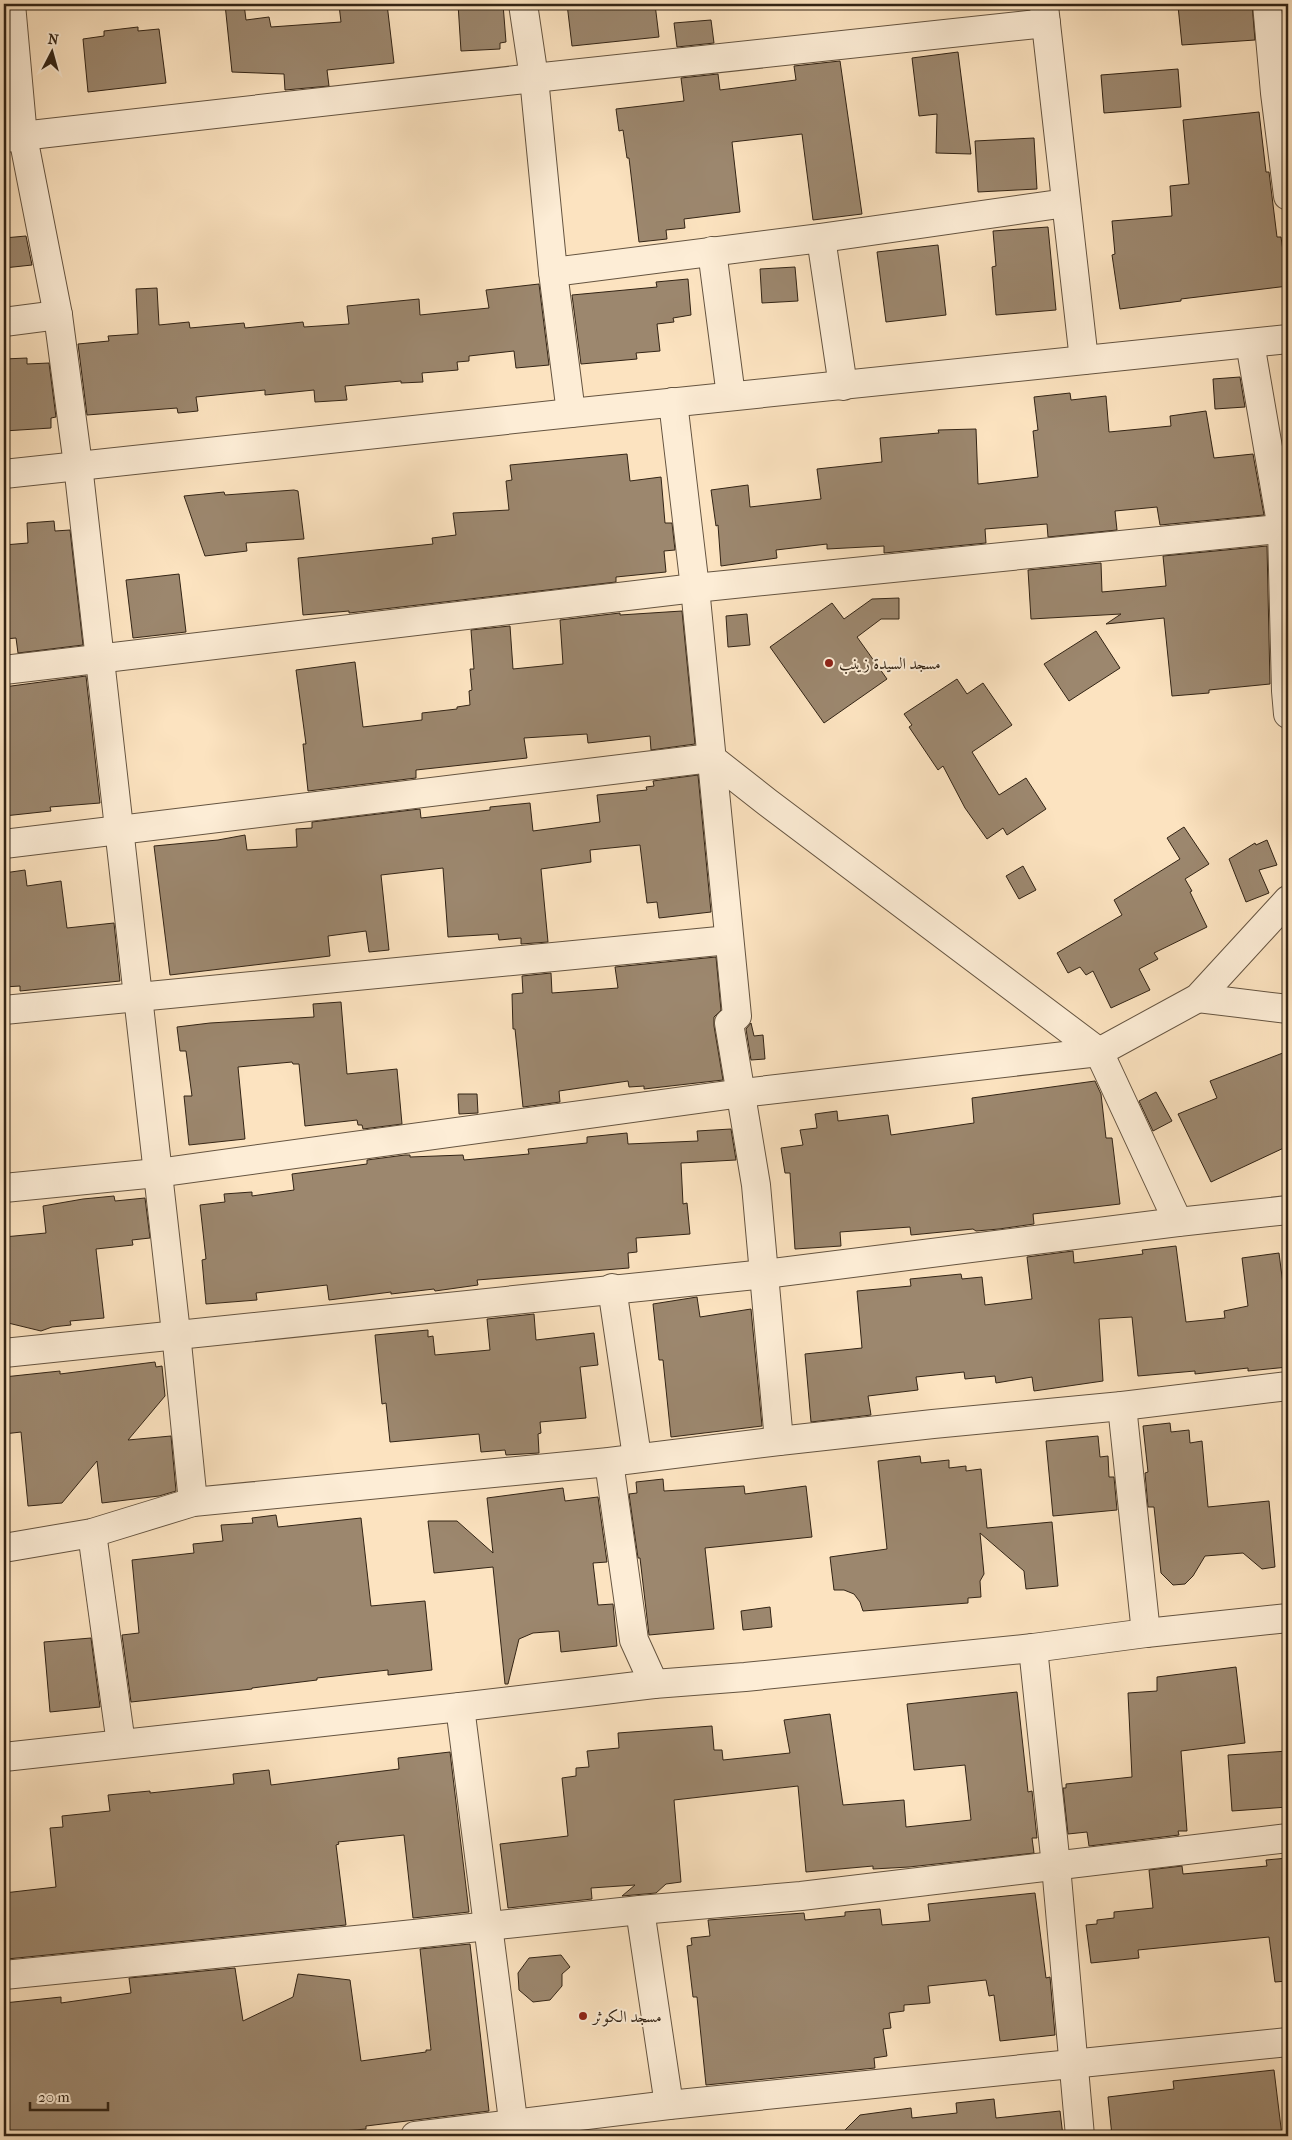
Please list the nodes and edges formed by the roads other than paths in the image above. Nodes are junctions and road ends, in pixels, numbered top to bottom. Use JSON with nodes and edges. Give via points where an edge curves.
{"nodes":[{"id":1,"x":11,"y":4,"type":"edge"},
{"id":2,"x":523,"y":4,"type":"edge"},
{"id":3,"x":1267,"y":4,"type":"edge"},
{"id":4,"x":1045,"y":13,"type":"edge"},
{"id":5,"x":534,"y":78,"type":"junction"},
{"id":6,"x":1282,"y":92,"type":"edge"},
{"id":7,"x":13,"y":138,"type":"edge"},
{"id":8,"x":1288,"y":196,"type":"edge"},
{"id":9,"x":1066,"y":203,"type":"junction"},
{"id":10,"x":821,"y":238,"type":"junction"},
{"id":11,"x":712,"y":250,"type":"junction"},
{"id":12,"x":553,"y":272,"type":"junction"},
{"id":13,"x":58,"y":315,"type":"junction"},
{"id":14,"x":4,"y":322,"type":"edge"},
{"id":15,"x":1288,"y":340,"type":"edge"},
{"id":16,"x":1250,"y":343,"type":"junction"},
{"id":17,"x":1084,"y":360,"type":"junction"},
{"id":18,"x":844,"y":386,"type":"junction"},
{"id":19,"x":731,"y":396,"type":"junction"},
{"id":20,"x":673,"y":402,"type":"junction"},
{"id":21,"x":571,"y":413,"type":"junction"},
{"id":22,"x":78,"y":465,"type":"junction"},
{"id":23,"x":4,"y":474,"type":"edge"},
{"id":24,"x":1285,"y":529,"type":"edge"},
{"id":25,"x":695,"y":588,"type":"junction"},
{"id":26,"x":100,"y":659,"type":"junction"},
{"id":27,"x":4,"y":670,"type":"edge"},
{"id":28,"x":1287,"y":698,"type":"edge"},
{"id":29,"x":711,"y":758,"type":"junction"},
{"id":30,"x":120,"y":829,"type":"junction"},
{"id":31,"x":4,"y":844,"type":"edge"},
{"id":32,"x":1288,"y":900,"type":"edge"},
{"id":33,"x":729,"y":940,"type":"junction"},
{"id":34,"x":137,"y":996,"type":"junction"},
{"id":35,"x":1198,"y":998,"type":"junction"},
{"id":36,"x":1288,"y":1009,"type":"edge"},
{"id":37,"x":4,"y":1010,"type":"edge"},
{"id":38,"x":1099,"y":1052,"type":"junction"},
{"id":39,"x":742,"y":1093,"type":"junction"},
{"id":40,"x":157,"y":1173,"type":"junction"},
{"id":41,"x":4,"y":1188,"type":"edge"},
{"id":42,"x":1288,"y":1210,"type":"edge"},
{"id":43,"x":1178,"y":1222,"type":"junction"},
{"id":44,"x":765,"y":1274,"type":"junction"},
{"id":45,"x":612,"y":1288,"type":"junction"},
{"id":46,"x":176,"y":1333,"type":"junction"},
{"id":47,"x":4,"y":1352,"type":"edge"},
{"id":48,"x":1288,"y":1386,"type":"edge"},
{"id":49,"x":1122,"y":1406,"type":"junction"},
{"id":50,"x":779,"y":1441,"type":"junction"},
{"id":51,"x":637,"y":1457,"type":"junction"},
{"id":52,"x":610,"y":1462,"type":"junction"},
{"id":53,"x":193,"y":1502,"type":"junction"},
{"id":54,"x":92,"y":1534,"type":"junction"},
{"id":55,"x":4,"y":1548,"type":"edge"},
{"id":56,"x":1288,"y":1618,"type":"edge"},
{"id":57,"x":1146,"y":1634,"type":"junction"},
{"id":58,"x":1033,"y":1648,"type":"junction"},
{"id":59,"x":654,"y":1684,"type":"junction"},
{"id":60,"x":460,"y":1707,"type":"junction"},
{"id":61,"x":121,"y":1744,"type":"junction"},
{"id":62,"x":4,"y":1757,"type":"edge"},
{"id":63,"x":1288,"y":1838,"type":"edge"},
{"id":64,"x":1056,"y":1866,"type":"junction"},
{"id":65,"x":640,"y":1910,"type":"junction"},
{"id":66,"x":487,"y":1926,"type":"junction"},
{"id":67,"x":4,"y":1974,"type":"edge"},
{"id":68,"x":1288,"y":2042,"type":"edge"},
{"id":69,"x":1074,"y":2063,"type":"junction"},
{"id":70,"x":670,"y":2105,"type":"junction"},
{"id":71,"x":514,"y":2130,"type":"edge"},
{"id":72,"x":415,"y":2136,"type":"edge"},
{"id":73,"x":1080,"y":2136,"type":"edge"}],
"edges":[{"from":1,"to":7,"type":"street"},
{"from":2,"to":5,"type":"street"},
{"from":3,"to":6,"type":"street"},
{"from":4,"to":5,"type":"street"},
{"from":4,"to":9,"type":"street"},
{"from":5,"to":7,"type":"street"},
{"from":5,"to":12,"type":"street"},
{"from":6,"to":8,"type":"street"},
{"from":7,"to":13,"type":"street"},
{"from":9,"to":10,"type":"street"},
{"from":9,"to":17,"type":"street"},
{"from":10,"to":11,"type":"street"},
{"from":10,"to":18,"type":"street"},
{"from":11,"to":12,"type":"street"},
{"from":11,"to":19,"type":"street"},
{"from":12,"to":21,"type":"street"},
{"from":13,"to":14,"type":"street"},
{"from":13,"to":22,"type":"street"},
{"from":15,"to":16,"type":"street"},
{"from":16,"to":17,"type":"street"},
{"from":16,"to":24,"type":"street"},
{"from":17,"to":18,"type":"street"},
{"from":18,"to":19,"type":"street"},
{"from":19,"to":20,"type":"street"},
{"from":20,"to":21,"type":"street"},
{"from":20,"to":25,"type":"street"},
{"from":21,"to":22,"type":"street"},
{"from":22,"to":23,"type":"street"},
{"from":22,"to":26,"type":"street"},
{"from":24,"to":25,"type":"street"},
{"from":24,"to":28,"type":"street"},
{"from":25,"to":26,"type":"street"},
{"from":25,"to":29,"type":"street"},
{"from":26,"to":27,"type":"street"},
{"from":26,"to":30,"type":"street"},
{"from":29,"to":30,"type":"street"},
{"from":29,"to":33,"type":"street"},
{"from":29,"to":38,"type":"street"},
{"from":30,"to":31,"type":"street"},
{"from":30,"to":34,"type":"street"},
{"from":32,"to":35,"type":"street"},
{"from":33,"to":34,"type":"street"},
{"from":33,"to":39,"type":"street","via":[[738,1016],[729,1023]]},
{"from":34,"to":37,"type":"street"},
{"from":34,"to":40,"type":"street"},
{"from":35,"to":36,"type":"street"},
{"from":35,"to":38,"type":"street"},
{"from":38,"to":39,"type":"street"},
{"from":38,"to":43,"type":"street"},
{"from":39,"to":40,"type":"street"},
{"from":39,"to":44,"type":"street"},
{"from":40,"to":41,"type":"street"},
{"from":40,"to":46,"type":"street"},
{"from":42,"to":43,"type":"street"},
{"from":43,"to":44,"type":"street"},
{"from":44,"to":45,"type":"street"},
{"from":44,"to":50,"type":"street"},
{"from":45,"to":46,"type":"street"},
{"from":45,"to":51,"type":"street"},
{"from":46,"to":47,"type":"street"},
{"from":46,"to":53,"type":"street"},
{"from":48,"to":49,"type":"street"},
{"from":49,"to":50,"type":"street"},
{"from":49,"to":57,"type":"street"},
{"from":50,"to":51,"type":"street"},
{"from":51,"to":52,"type":"street"},
{"from":52,"to":53,"type":"street"},
{"from":52,"to":59,"type":"street","via":[[634,1640]]},
{"from":53,"to":54,"type":"street"},
{"from":54,"to":55,"type":"street"},
{"from":54,"to":61,"type":"street"},
{"from":56,"to":57,"type":"street"},
{"from":57,"to":58,"type":"street"},
{"from":58,"to":59,"type":"street"},
{"from":58,"to":64,"type":"street"},
{"from":59,"to":60,"type":"street"},
{"from":60,"to":61,"type":"street"},
{"from":60,"to":66,"type":"street"},
{"from":61,"to":62,"type":"street"},
{"from":63,"to":64,"type":"street"},
{"from":64,"to":65,"type":"street","via":[[801,1896]]},
{"from":64,"to":69,"type":"street"},
{"from":65,"to":66,"type":"street"},
{"from":65,"to":70,"type":"street"},
{"from":66,"to":67,"type":"street"},
{"from":66,"to":71,"type":"street"},
{"from":68,"to":69,"type":"street"},
{"from":69,"to":70,"type":"street"},
{"from":69,"to":73,"type":"street"},
{"from":70,"to":71,"type":"street"},
{"from":71,"to":72,"type":"street"}]}
